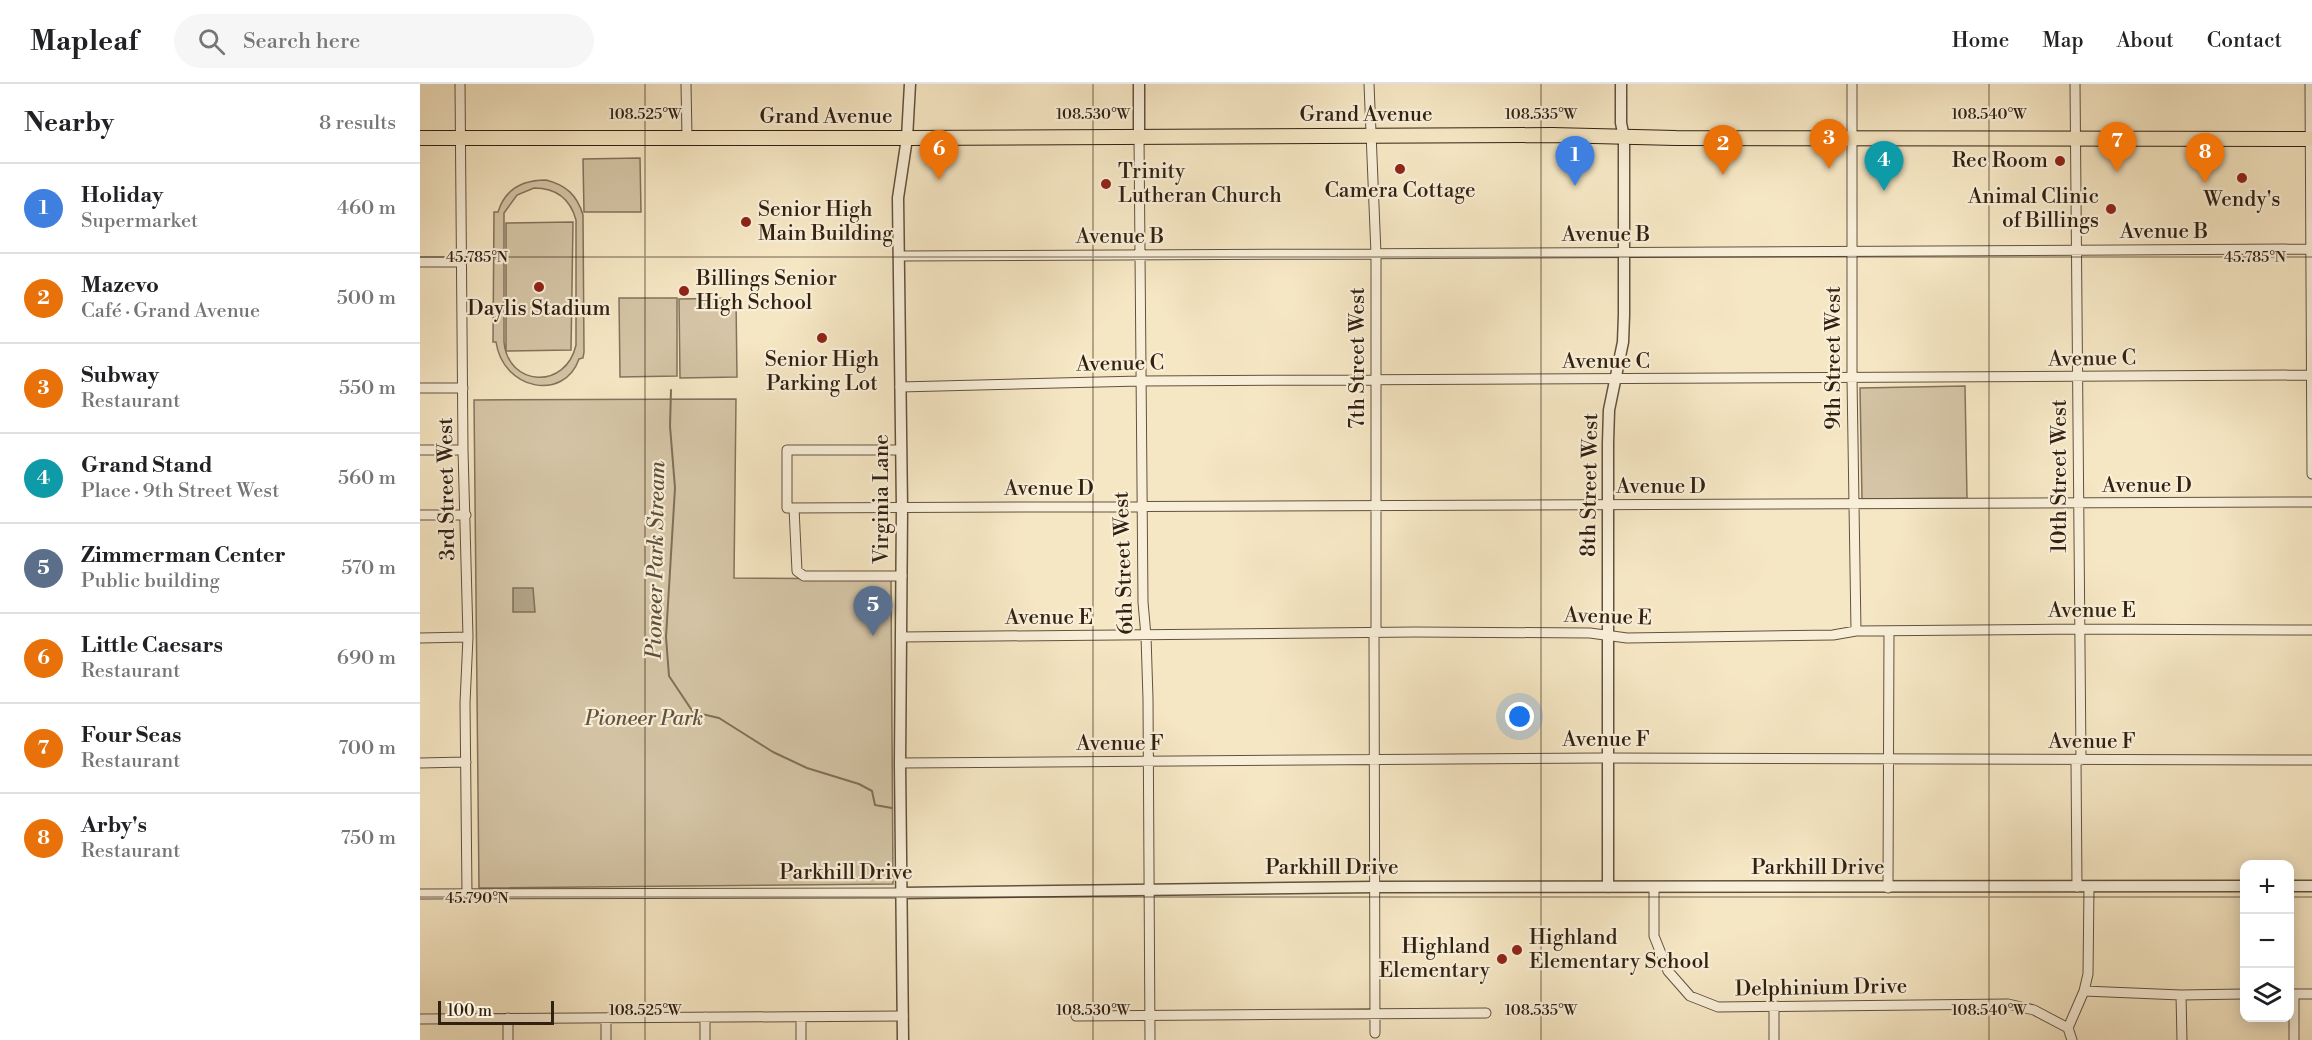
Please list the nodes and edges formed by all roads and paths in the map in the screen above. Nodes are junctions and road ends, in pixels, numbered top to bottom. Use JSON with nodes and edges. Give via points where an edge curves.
{"nodes":[{"id":1,"x":460,"y":84,"type":"edge"},
{"id":2,"x":686,"y":84,"type":"edge"},
{"id":3,"x":910,"y":84,"type":"edge"},
{"id":4,"x":1138,"y":84,"type":"edge"},
{"id":5,"x":1369,"y":84,"type":"edge"},
{"id":6,"x":1621,"y":84,"type":"edge"},
{"id":7,"x":1852,"y":84,"type":"edge"},
{"id":8,"x":2075,"y":84,"type":"edge"},
{"id":9,"x":2310,"y":84,"type":"edge"},
{"id":10,"x":1372,"y":136,"type":"junction"},
{"id":11,"x":687,"y":137,"type":"junction"},
{"id":12,"x":1139,"y":137,"type":"junction"},
{"id":13,"x":1624,"y":137,"type":"junction"},
{"id":14,"x":420,"y":138,"type":"edge"},
{"id":15,"x":461,"y":138,"type":"junction"},
{"id":16,"x":907,"y":138,"type":"junction"},
{"id":17,"x":1853,"y":138,"type":"junction"},
{"id":18,"x":2076,"y":138,"type":"junction"},
{"id":19,"x":2311,"y":139,"type":"edge"},
{"id":20,"x":2312,"y":249,"type":"edge"},
{"id":21,"x":2076,"y":251,"type":"junction"},
{"id":22,"x":1852,"y":252,"type":"junction"},
{"id":23,"x":1624,"y":253,"type":"junction"},
{"id":24,"x":1376,"y":254,"type":"junction"},
{"id":25,"x":1140,"y":255,"type":"junction"},
{"id":26,"x":899,"y":256,"type":"junction"},
{"id":27,"x":420,"y":262,"type":"edge"},
{"id":28,"x":462,"y":262,"type":"junction"},
{"id":29,"x":2312,"y":375,"type":"edge"},
{"id":30,"x":2077,"y":377,"type":"junction"},
{"id":31,"x":1852,"y":379,"type":"junction"},
{"id":32,"x":1615,"y":380,"type":"junction"},
{"id":33,"x":1141,"y":381,"type":"junction"},
{"id":34,"x":1377,"y":382,"type":"junction"},
{"id":35,"x":900,"y":387,"type":"junction"},
{"id":36,"x":420,"y":388,"type":"edge"},
{"id":37,"x":463,"y":388,"type":"junction"},
{"id":38,"x":420,"y":450,"type":"edge"},
{"id":39,"x":464,"y":450,"type":"junction"},
{"id":40,"x":902,"y":450,"type":"junction"},
{"id":41,"x":2312,"y":474,"type":"edge"},
{"id":42,"x":2312,"y":502,"type":"edge"},
{"id":43,"x":2078,"y":504,"type":"junction"},
{"id":44,"x":1607,"y":505,"type":"junction"},
{"id":45,"x":1854,"y":505,"type":"junction"},
{"id":46,"x":1377,"y":506,"type":"junction"},
{"id":47,"x":1142,"y":507,"type":"junction"},
{"id":48,"x":791,"y":508,"type":"junction"},
{"id":49,"x":902,"y":508,"type":"junction"},
{"id":50,"x":420,"y":515,"type":"edge"},
{"id":51,"x":466,"y":515,"type":"junction"},
{"id":52,"x":902,"y":576,"type":"junction"},
{"id":53,"x":2079,"y":629,"type":"junction"},
{"id":54,"x":2312,"y":630,"type":"edge"},
{"id":55,"x":1856,"y":631,"type":"junction"},
{"id":56,"x":1889,"y":631,"type":"junction"},
{"id":57,"x":1375,"y":632,"type":"junction"},
{"id":58,"x":1608,"y":635,"type":"junction"},
{"id":59,"x":1146,"y":636,"type":"junction"},
{"id":60,"x":468,"y":637,"type":"junction"},
{"id":61,"x":902,"y":637,"type":"junction"},
{"id":62,"x":420,"y":638,"type":"edge"},
{"id":63,"x":1608,"y":758,"type":"junction"},
{"id":64,"x":1889,"y":758,"type":"junction"},
{"id":65,"x":1373,"y":760,"type":"junction"},
{"id":66,"x":2078,"y":760,"type":"junction"},
{"id":67,"x":2312,"y":760,"type":"edge"},
{"id":68,"x":466,"y":762,"type":"junction"},
{"id":69,"x":1148,"y":762,"type":"junction"},
{"id":70,"x":420,"y":763,"type":"edge"},
{"id":71,"x":900,"y":763,"type":"junction"},
{"id":72,"x":2077,"y":886,"type":"junction"},
{"id":73,"x":2089,"y":886,"type":"junction"},
{"id":74,"x":2240,"y":886,"type":"edge"},
{"id":75,"x":2294,"y":886,"type":"edge"},
{"id":76,"x":2312,"y":886,"type":"edge"},
{"id":77,"x":1375,"y":887,"type":"junction"},
{"id":78,"x":1608,"y":887,"type":"junction"},
{"id":79,"x":1654,"y":888,"type":"junction"},
{"id":80,"x":1888,"y":888,"type":"junction"},
{"id":81,"x":1149,"y":889,"type":"junction"},
{"id":82,"x":902,"y":892,"type":"junction"},
{"id":83,"x":420,"y":894,"type":"edge"},
{"id":84,"x":467,"y":894,"type":"junction"},
{"id":85,"x":2084,"y":991,"type":"junction"},
{"id":86,"x":2240,"y":994,"type":"edge"},
{"id":87,"x":2294,"y":994,"type":"edge"},
{"id":88,"x":2312,"y":994,"type":"edge"},
{"id":89,"x":2181,"y":995,"type":"junction"},
{"id":90,"x":1774,"y":1007,"type":"junction"},
{"id":91,"x":1375,"y":1013,"type":"junction"},
{"id":92,"x":1486,"y":1013,"type":"dead end"},
{"id":93,"x":903,"y":1016,"type":"junction"},
{"id":94,"x":1076,"y":1016,"type":"dead end"},
{"id":95,"x":1150,"y":1016,"type":"junction"},
{"id":96,"x":705,"y":1017,"type":"junction"},
{"id":97,"x":801,"y":1017,"type":"junction"},
{"id":98,"x":508,"y":1018,"type":"junction"},
{"id":99,"x":606,"y":1018,"type":"junction"},
{"id":100,"x":420,"y":1019,"type":"edge"},
{"id":101,"x":2293,"y":1022,"type":"edge"},
{"id":102,"x":2068,"y":1028,"type":"junction"},
{"id":103,"x":1375,"y":1033,"type":"dead end"},
{"id":104,"x":508,"y":1040,"type":"edge"},
{"id":105,"x":606,"y":1040,"type":"edge"},
{"id":106,"x":705,"y":1040,"type":"edge"},
{"id":107,"x":801,"y":1040,"type":"edge"},
{"id":108,"x":903,"y":1040,"type":"edge"},
{"id":109,"x":1150,"y":1040,"type":"edge"},
{"id":110,"x":1774,"y":1040,"type":"edge"},
{"id":111,"x":2072,"y":1040,"type":"edge"},
{"id":112,"x":2182,"y":1040,"type":"edge"},
{"id":113,"x":2294,"y":1040,"type":"edge"}],
"edges":[{"from":1,"to":15,"type":"street","name":"3rd Street West"},
{"from":2,"to":11,"type":"street"},
{"from":3,"to":16,"type":"street","name":"Virginia Lane"},
{"from":4,"to":12,"type":"street","name":"6th Street West"},
{"from":5,"to":10,"type":"street","name":"7th Street West"},
{"from":6,"to":13,"type":"street","name":"8th Street West"},
{"from":7,"to":17,"type":"street","name":"9th Street West"},
{"from":8,"to":18,"type":"street","name":"10th Street West"},
{"from":9,"to":19,"type":"street"},
{"from":10,"to":12,"type":"main road","name":"Grand Avenue"},
{"from":10,"to":13,"type":"main road","name":"Grand Avenue"},
{"from":10,"to":24,"type":"street","name":"7th Street West"},
{"from":11,"to":15,"type":"main road","name":"Grand Avenue"},
{"from":11,"to":16,"type":"main road","name":"Grand Avenue"},
{"from":12,"to":16,"type":"main road","name":"Grand Avenue"},
{"from":12,"to":25,"type":"street","name":"6th Street West"},
{"from":13,"to":17,"type":"main road","name":"Grand Avenue"},
{"from":13,"to":23,"type":"street","name":"8th Street West"},
{"from":14,"to":15,"type":"main road","name":"Grand Avenue"},
{"from":15,"to":28,"type":"street","name":"3rd Street West"},
{"from":16,"to":26,"type":"street","name":"Virginia Lane","via":[[898,198]]},
{"from":17,"to":18,"type":"main road","name":"Grand Avenue"},
{"from":17,"to":22,"type":"street","name":"9th Street West"},
{"from":18,"to":19,"type":"main road","name":"Grand Avenue"},
{"from":18,"to":21,"type":"street","name":"10th Street West"},
{"from":19,"to":20,"type":"street"},
{"from":20,"to":21,"type":"street","name":"Avenue B"},
{"from":20,"to":29,"type":"street"},
{"from":21,"to":22,"type":"street","name":"Avenue B"},
{"from":21,"to":30,"type":"street","name":"10th Street West"},
{"from":22,"to":23,"type":"street","name":"Avenue B"},
{"from":22,"to":31,"type":"street","name":"9th Street West"},
{"from":23,"to":24,"type":"street","name":"Avenue B"},
{"from":23,"to":32,"type":"street","name":"8th Street West","via":[[1623,342]]},
{"from":24,"to":25,"type":"street","name":"Avenue B"},
{"from":24,"to":34,"type":"street","name":"7th Street West"},
{"from":25,"to":26,"type":"street","name":"Avenue B"},
{"from":25,"to":33,"type":"street","name":"6th Street West"},
{"from":26,"to":35,"type":"street","name":"Virginia Lane"},
{"from":27,"to":28,"type":"street"},
{"from":28,"to":37,"type":"street","name":"3rd Street West"},
{"from":29,"to":30,"type":"street","name":"Avenue C"},
{"from":29,"to":41,"type":"street"},
{"from":30,"to":31,"type":"street","name":"Avenue C"},
{"from":30,"to":43,"type":"street","name":"10th Street West"},
{"from":31,"to":32,"type":"street","name":"Avenue C"},
{"from":31,"to":45,"type":"street","name":"9th Street West"},
{"from":32,"to":34,"type":"street","name":"Avenue C"},
{"from":32,"to":44,"type":"street","name":"8th Street West","via":[[1609,410]]},
{"from":33,"to":34,"type":"street","name":"Avenue C"},
{"from":33,"to":35,"type":"street","name":"Avenue C"},
{"from":33,"to":47,"type":"street","name":"6th Street West"},
{"from":34,"to":46,"type":"street","name":"7th Street West"},
{"from":35,"to":40,"type":"street","name":"Virginia Lane"},
{"from":36,"to":37,"type":"street"},
{"from":37,"to":39,"type":"street","name":"3rd Street West"},
{"from":38,"to":39,"type":"street"},
{"from":39,"to":51,"type":"street","name":"3rd Street West"},
{"from":40,"to":48,"type":"street","via":[[787,450]]},
{"from":40,"to":49,"type":"street","name":"Virginia Lane"},
{"from":42,"to":43,"type":"street","name":"Avenue D"},
{"from":43,"to":45,"type":"street","name":"Avenue D"},
{"from":43,"to":53,"type":"street","name":"10th Street West"},
{"from":44,"to":45,"type":"street","name":"Avenue D"},
{"from":44,"to":46,"type":"street","name":"Avenue D"},
{"from":44,"to":58,"type":"street","name":"8th Street West"},
{"from":45,"to":55,"type":"street","name":"9th Street West"},
{"from":46,"to":47,"type":"street","name":"Avenue D"},
{"from":46,"to":57,"type":"street","name":"7th Street West"},
{"from":47,"to":49,"type":"street","name":"Avenue D"},
{"from":47,"to":59,"type":"street","name":"6th Street West"},
{"from":48,"to":49,"type":"street","name":"Avenue D"},
{"from":48,"to":52,"type":"street","via":[[797,571],[804,576]]},
{"from":49,"to":52,"type":"street","name":"Virginia Lane"},
{"from":50,"to":51,"type":"street"},
{"from":51,"to":60,"type":"street","name":"3rd Street West"},
{"from":52,"to":61,"type":"street","name":"Virginia Lane"},
{"from":53,"to":54,"type":"street","name":"Avenue E"},
{"from":53,"to":56,"type":"street","name":"Avenue E"},
{"from":53,"to":66,"type":"street","name":"10th Street West"},
{"from":55,"to":56,"type":"street","name":"Avenue E"},
{"from":55,"to":58,"type":"street","name":"Avenue E","via":[[1833,635]]},
{"from":56,"to":64,"type":"street"},
{"from":57,"to":58,"type":"street","name":"Avenue E"},
{"from":57,"to":59,"type":"street","name":"Avenue E"},
{"from":57,"to":65,"type":"street","name":"7th Street West"},
{"from":58,"to":63,"type":"street","name":"8th Street West"},
{"from":59,"to":61,"type":"street","name":"Avenue E"},
{"from":59,"to":69,"type":"street","name":"6th Street West"},
{"from":60,"to":62,"type":"street"},
{"from":60,"to":68,"type":"street","name":"3rd Street West"},
{"from":61,"to":71,"type":"street","name":"Virginia Lane"},
{"from":63,"to":64,"type":"street","name":"Avenue F"},
{"from":63,"to":65,"type":"street","name":"Avenue F"},
{"from":63,"to":78,"type":"street","name":"8th Street West"},
{"from":64,"to":66,"type":"street","name":"Avenue F"},
{"from":64,"to":80,"type":"street"},
{"from":65,"to":69,"type":"street","name":"Avenue F"},
{"from":65,"to":77,"type":"street","name":"7th Street West"},
{"from":66,"to":67,"type":"street","name":"Avenue F"},
{"from":66,"to":72,"type":"street","name":"10th Street West"},
{"from":68,"to":70,"type":"street"},
{"from":68,"to":84,"type":"street","name":"3rd Street West"},
{"from":69,"to":71,"type":"street","name":"Avenue F"},
{"from":69,"to":81,"type":"street","name":"6th Street West"},
{"from":71,"to":82,"type":"street","name":"Virginia Lane"},
{"from":72,"to":73,"type":"street","name":"Parkhill Drive"},
{"from":72,"to":80,"type":"street","name":"Parkhill Drive"},
{"from":73,"to":74,"type":"street","name":"Parkhill Drive"},
{"from":73,"to":85,"type":"street","via":[[2088,974]]},
{"from":75,"to":76,"type":"street"},
{"from":77,"to":78,"type":"street","name":"Parkhill Drive"},
{"from":77,"to":81,"type":"street","name":"Parkhill Drive"},
{"from":77,"to":91,"type":"street","name":"7th Street West"},
{"from":78,"to":79,"type":"street","name":"Parkhill Drive"},
{"from":79,"to":80,"type":"street","name":"Parkhill Drive"},
{"from":79,"to":90,"type":"street","name":"Delphinium Drive","via":[[1657,947],[1668,971],[1690,996],[1718,1007]]},
{"from":81,"to":82,"type":"street","name":"Parkhill Drive"},
{"from":81,"to":95,"type":"street","name":"6th Street West"},
{"from":82,"to":84,"type":"street","name":"Parkhill Drive"},
{"from":82,"to":93,"type":"street","name":"Virginia Lane"},
{"from":83,"to":84,"type":"street","name":"Parkhill Drive"},
{"from":85,"to":89,"type":"street"},
{"from":85,"to":102,"type":"street"},
{"from":86,"to":89,"type":"street"},
{"from":87,"to":88,"type":"street"},
{"from":89,"to":112,"type":"street"},
{"from":90,"to":102,"type":"street","name":"Delphinium Drive","via":[[2008,1004],[2034,1010]]},
{"from":90,"to":110,"type":"street"},
{"from":91,"to":92,"type":"street"},
{"from":91,"to":95,"type":"street"},
{"from":91,"to":103,"type":"street","name":"7th Street West"},
{"from":93,"to":97,"type":"street"},
{"from":93,"to":108,"type":"street","name":"Virginia Lane"},
{"from":94,"to":95,"type":"street"},
{"from":95,"to":109,"type":"street","name":"6th Street West"},
{"from":96,"to":97,"type":"street"},
{"from":96,"to":99,"type":"street"},
{"from":96,"to":106,"type":"street"},
{"from":97,"to":107,"type":"street"},
{"from":98,"to":99,"type":"street"},
{"from":98,"to":100,"type":"street"},
{"from":98,"to":104,"type":"street"},
{"from":99,"to":105,"type":"street"},
{"from":101,"to":113,"type":"street"},
{"from":102,"to":111,"type":"street"}]}
